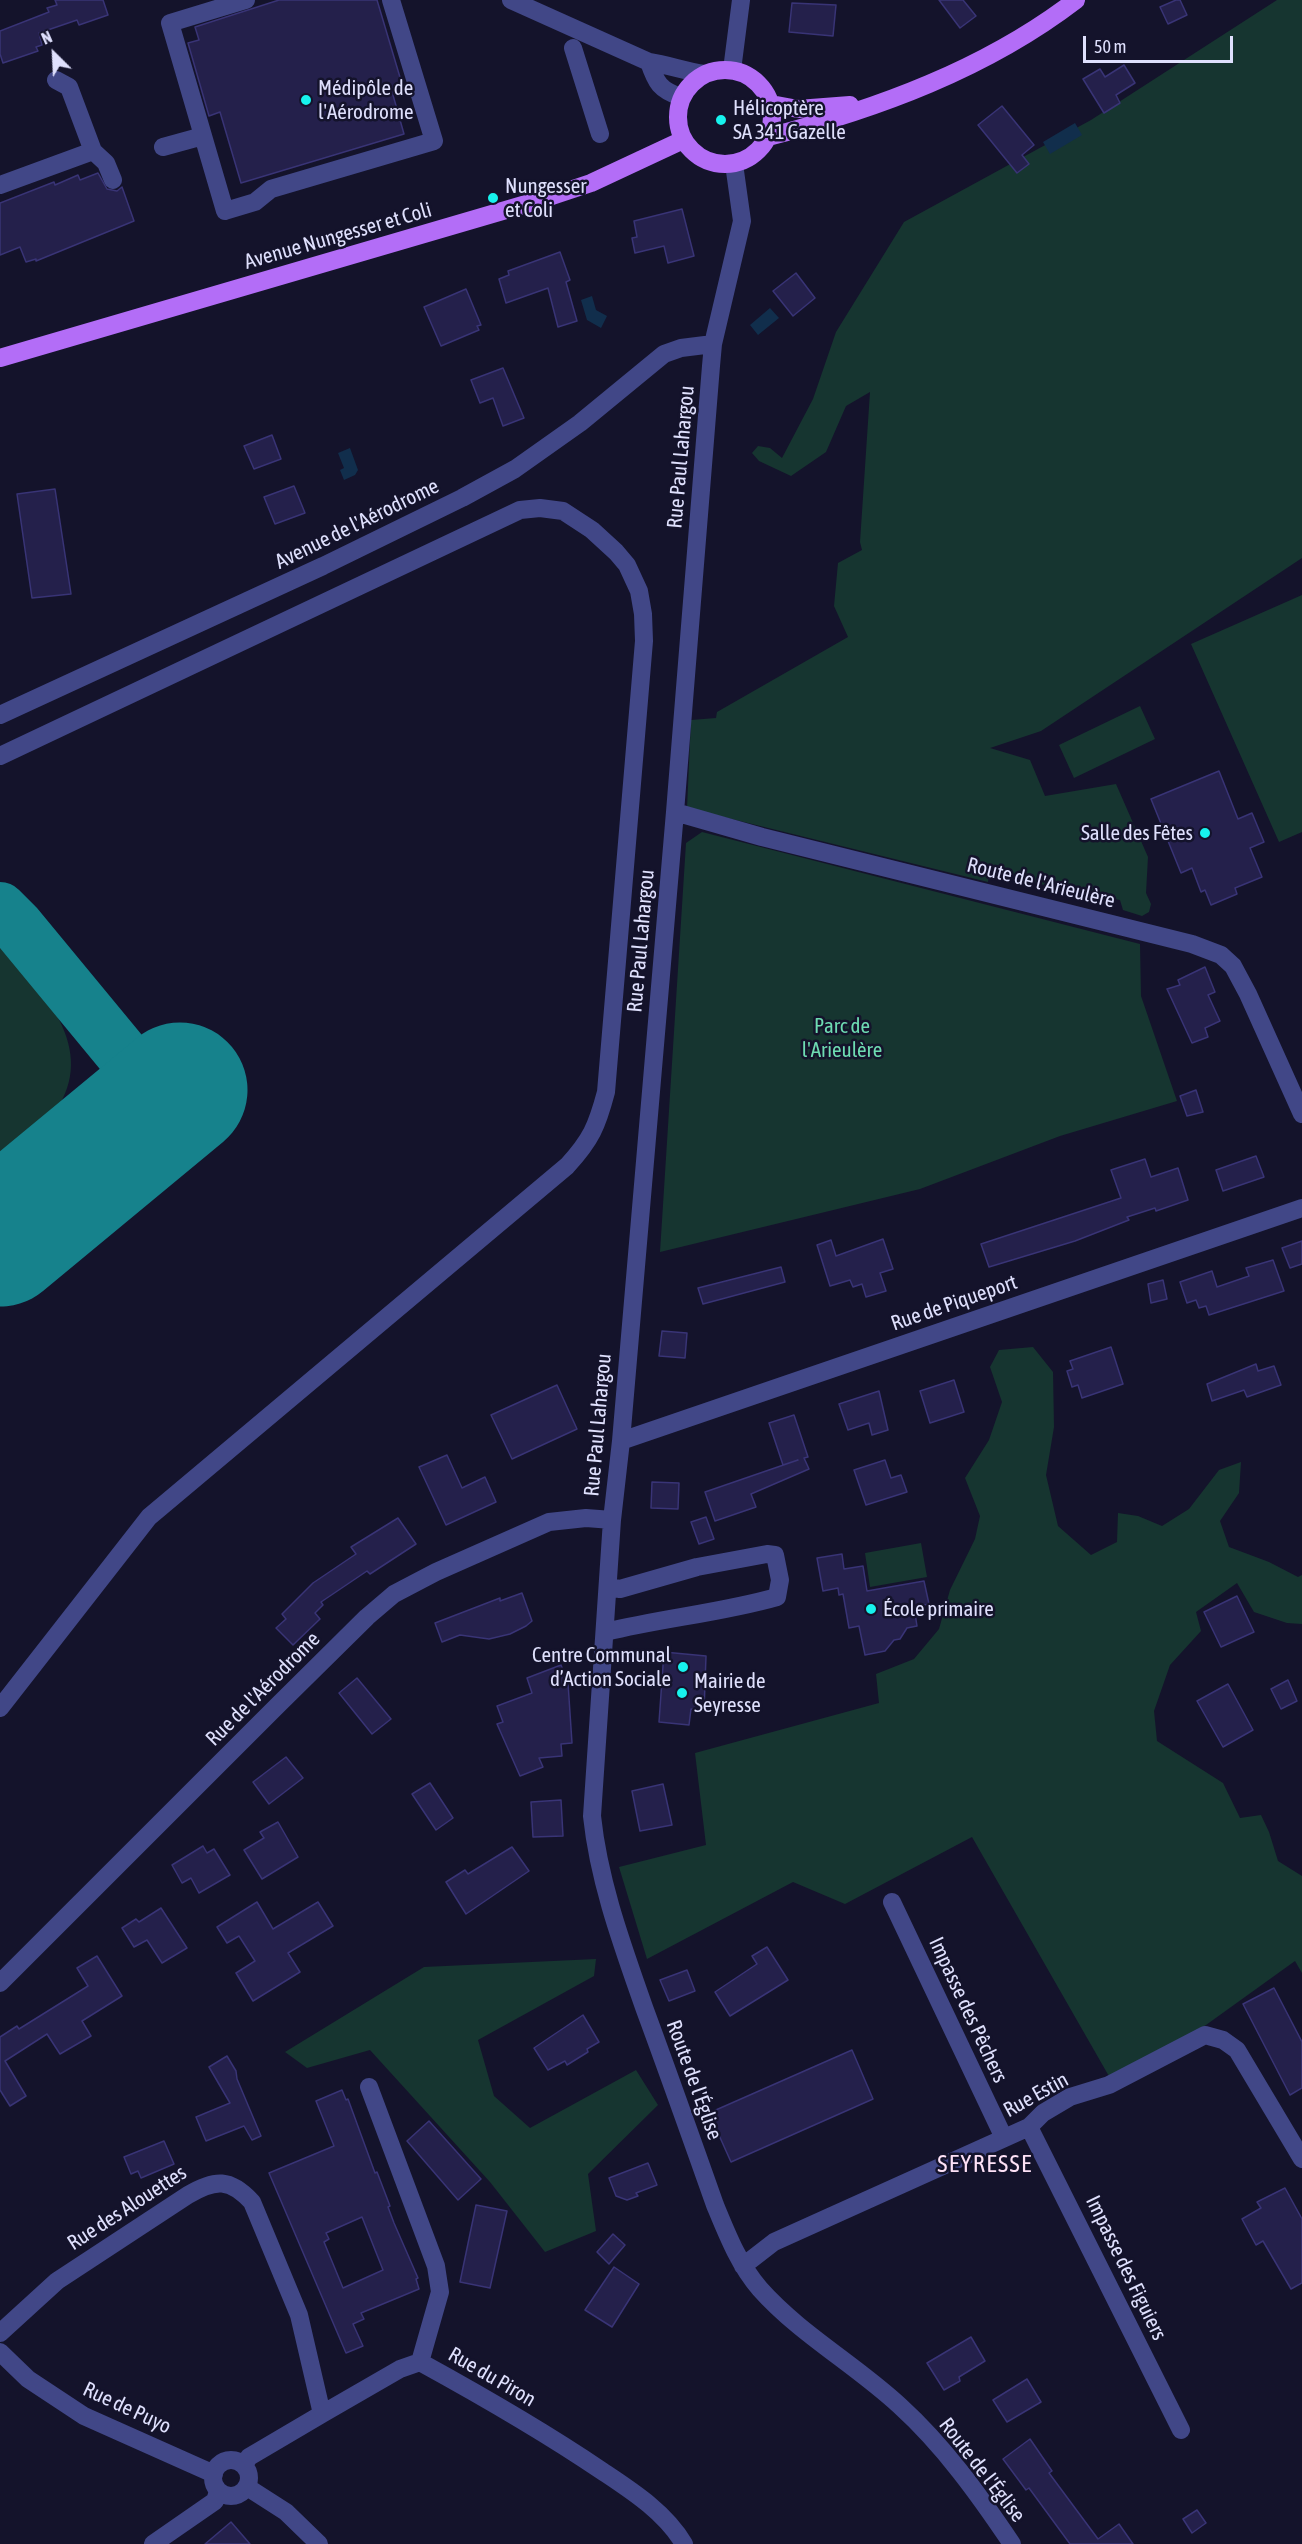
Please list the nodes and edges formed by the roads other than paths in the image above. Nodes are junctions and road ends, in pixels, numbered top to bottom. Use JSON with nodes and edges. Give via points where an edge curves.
{"nodes":[{"id":1,"x":246,"y":0,"type":"edge"},
{"id":2,"x":391,"y":0,"type":"edge"},
{"id":3,"x":511,"y":0,"type":"edge"},
{"id":4,"x":741,"y":0,"type":"edge"},
{"id":5,"x":1076,"y":0,"type":"edge"},
{"id":6,"x":573,"y":48,"type":"dead end"},
{"id":7,"x":649,"y":62,"type":"junction"},
{"id":8,"x":732,"y":70,"type":"junction"},
{"id":9,"x":704,"y":74,"type":"junction"},
{"id":10,"x":56,"y":81,"type":"dead end"},
{"id":11,"x":681,"y":97,"type":"junction"},
{"id":12,"x":884,"y":100,"type":"junction"},
{"id":13,"x":771,"y":104,"type":"junction"},
{"id":14,"x":600,"y":134,"type":"dead end"},
{"id":15,"x":203,"y":136,"type":"junction"},
{"id":16,"x":768,"y":137,"type":"junction"},
{"id":17,"x":683,"y":140,"type":"junction"},
{"id":18,"x":163,"y":147,"type":"dead end"},
{"id":19,"x":93,"y":151,"type":"junction"},
{"id":20,"x":734,"y":164,"type":"junction"},
{"id":21,"x":113,"y":180,"type":"dead end"},
{"id":22,"x":0,"y":185,"type":"edge"},
{"id":23,"x":713,"y":344,"type":"junction"},
{"id":24,"x":0,"y":358,"type":"edge"},
{"id":25,"x":0,"y":715,"type":"edge"},
{"id":26,"x":0,"y":756,"type":"edge"},
{"id":27,"x":675,"y":813,"type":"junction"},
{"id":28,"x":1302,"y":1114,"type":"edge"},
{"id":29,"x":1302,"y":1208,"type":"edge"},
{"id":30,"x":621,"y":1441,"type":"junction"},
{"id":31,"x":612,"y":1520,"type":"junction"},
{"id":32,"x":609,"y":1587,"type":"junction"},
{"id":33,"x":606,"y":1632,"type":"junction"},
{"id":34,"x":0,"y":1708,"type":"edge"},
{"id":35,"x":892,"y":1902,"type":"dead end"},
{"id":36,"x":0,"y":1983,"type":"edge"},
{"id":37,"x":369,"y":2087,"type":"dead end"},
{"id":38,"x":1029,"y":2127,"type":"junction"},
{"id":39,"x":1004,"y":2138,"type":"junction"},
{"id":40,"x":1302,"y":2159,"type":"edge"},
{"id":41,"x":743,"y":2266,"type":"junction"},
{"id":42,"x":0,"y":2334,"type":"edge"},
{"id":43,"x":0,"y":2352,"type":"edge"},
{"id":44,"x":420,"y":2362,"type":"junction"},
{"id":45,"x":322,"y":2414,"type":"junction"},
{"id":46,"x":1181,"y":2430,"type":"dead end"},
{"id":47,"x":244,"y":2465,"type":"junction"},
{"id":48,"x":216,"y":2482,"type":"junction"},
{"id":49,"x":247,"y":2487,"type":"junction"},
{"id":50,"x":153,"y":2544,"type":"edge"},
{"id":51,"x":318,"y":2544,"type":"edge"},
{"id":52,"x":684,"y":2544,"type":"edge"},
{"id":53,"x":1012,"y":2544,"type":"edge"}],
"edges":[{"from":1,"to":15,"type":"street","via":[[170,23]]},
{"from":2,"to":15,"type":"street","via":[[434,141],[271,189],[255,202],[225,211]]},
{"from":3,"to":7,"type":"street"},
{"from":4,"to":8,"type":"street"},
{"from":5,"to":12,"type":"main road","via":[[991,56]]},
{"from":6,"to":14,"type":"street"},
{"from":7,"to":9,"type":"street"},
{"from":7,"to":11,"type":"street","via":[[655,81],[667,92]]},
{"from":8,"to":9,"type":"main road"},
{"from":8,"to":13,"type":"main road","via":[[757,81]]},
{"from":9,"to":11,"type":"main road"},
{"from":10,"to":19,"type":"street","via":[[69,87]]},
{"from":11,"to":17,"type":"main road","via":[[677,112]]},
{"from":12,"to":13,"type":"main road","via":[[829,108],[798,109]]},
{"from":12,"to":16,"type":"main road","via":[[845,116]]},
{"from":13,"to":16,"type":"main road","via":[[773,118]]},
{"from":15,"to":18,"type":"street"},
{"from":16,"to":20,"type":"main road","via":[[749,158]]},
{"from":17,"to":20,"type":"main road","via":[[705,160]]},
{"from":17,"to":24,"type":"main road","name":"Avenue Nungesser et Coli","via":[[591,183],[540,200]]},
{"from":19,"to":21,"type":"street","via":[[106,163]]},
{"from":19,"to":22,"type":"street"},
{"from":20,"to":23,"type":"street","name":"Rue Paul Lahargou","via":[[742,221]]},
{"from":23,"to":25,"type":"street","name":"Avenue de l'Aérodrome","via":[[664,354],[570,430],[515,469],[462,498]]},
{"from":23,"to":27,"type":"street","name":"Rue Paul Lahargou"},
{"from":26,"to":34,"type":"street","via":[[520,510],[563,511],[592,530],[627,565],[639,591],[644,640],[606,1092],[586,1145],[567,1166],[422,1290],[149,1517]]},
{"from":27,"to":28,"type":"street","name":"Route de l'Arieulère","via":[[1192,944],[1221,955],[1233,966],[1248,994]]},
{"from":27,"to":30,"type":"street","name":"Rue Paul Lahargou"},
{"from":29,"to":30,"type":"street","name":"Rue de Piqueport"},
{"from":30,"to":31,"type":"street","name":"Rue Paul Lahargou"},
{"from":31,"to":32,"type":"street","name":"Route de l'Église"},
{"from":31,"to":36,"type":"street","name":"Rue de l'Aérodrome","via":[[549,1522],[394,1594]]},
{"from":32,"to":33,"type":"street","name":"Route de l'Église"},
{"from":32,"to":33,"type":"street","via":[[620,1588],[697,1567],[767,1554],[776,1556],[780,1580],[777,1597]]},
{"from":33,"to":41,"type":"street","name":"Route de l'Église","via":[[592,1816],[595,1849],[634,1980],[715,2205]]},
{"from":35,"to":39,"type":"street","name":"Impasse des Pêchers"},
{"from":37,"to":44,"type":"street","name":"Rue du Piron","via":[[436,2266],[440,2292]]},
{"from":38,"to":39,"type":"street","name":"Rue Estin"},
{"from":38,"to":40,"type":"street","name":"Rue Estin","via":[[1043,2113],[1070,2097],[1109,2085],[1205,2036],[1223,2040],[1237,2050]]},
{"from":38,"to":46,"type":"street","name":"Impasse des Figuiers"},
{"from":39,"to":41,"type":"street","name":"Rue Estin","via":[[774,2242]]},
{"from":41,"to":53,"type":"street","name":"Route de l'Église","via":[[760,2289],[789,2316],[900,2406],[945,2452]]},
{"from":42,"to":45,"type":"street","name":"Rue des Alouettes","via":[[57,2281],[116,2241],[206,2184],[225,2183],[252,2202],[298,2315]]},
{"from":43,"to":48,"type":"street","name":"Rue de Puyo","via":[[28,2379],[84,2416]]},
{"from":44,"to":45,"type":"street","via":[[400,2369]]},
{"from":44,"to":52,"type":"street","name":"Rue du Piron","via":[[573,2451],[642,2499],[676,2531]]},
{"from":45,"to":47,"type":"street","via":[[249,2457]]},
{"from":47,"to":48,"type":"street","via":[[236,2460],[218,2465]]},
{"from":47,"to":49,"type":"street","via":[[248,2471]]},
{"from":48,"to":49,"type":"street","via":[[228,2496]]},
{"from":48,"to":50,"type":"street","via":[[215,2501]]},
{"from":49,"to":51,"type":"street","via":[[286,2512]]}]}
